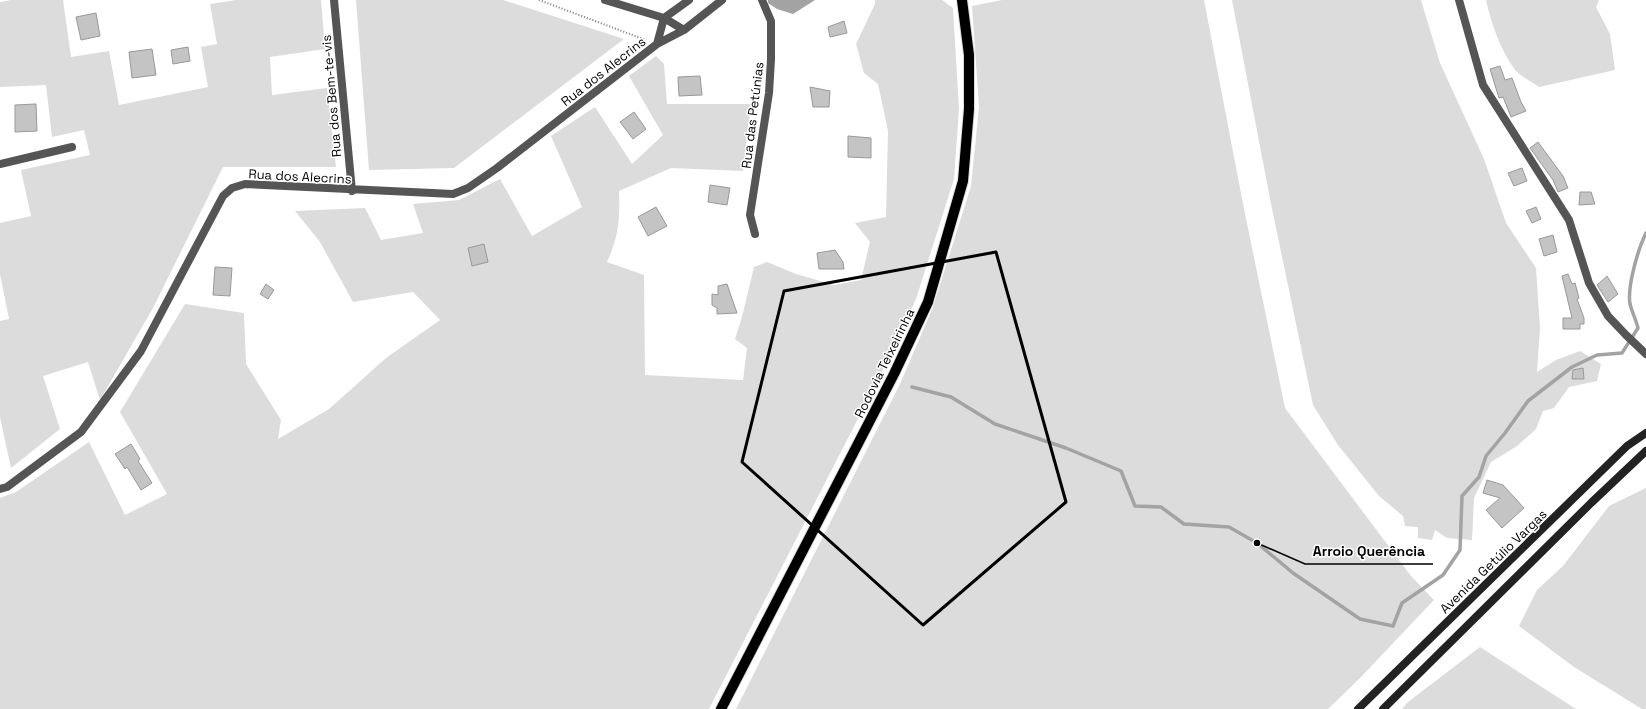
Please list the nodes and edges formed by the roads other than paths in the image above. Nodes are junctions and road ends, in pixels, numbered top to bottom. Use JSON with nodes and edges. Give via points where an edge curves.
{"nodes":[{"id":1,"x":334,"y":0,"type":"edge"},
{"id":2,"x":605,"y":0,"type":"edge"},
{"id":3,"x":689,"y":0,"type":"edge"},
{"id":4,"x":722,"y":0,"type":"edge"},
{"id":5,"x":762,"y":0,"type":"edge"},
{"id":6,"x":962,"y":0,"type":"edge"},
{"id":7,"x":1459,"y":0,"type":"edge"},
{"id":8,"x":664,"y":18,"type":"junction"},
{"id":9,"x":684,"y":30,"type":"junction"},
{"id":10,"x":657,"y":44,"type":"junction"},
{"id":11,"x":72,"y":147,"type":"dead end"},
{"id":12,"x":0,"y":164,"type":"edge"},
{"id":13,"x":352,"y":190,"type":"junction"},
{"id":14,"x":755,"y":234,"type":"dead end"},
{"id":15,"x":1646,"y":354,"type":"edge"},
{"id":16,"x":1646,"y":433,"type":"edge"},
{"id":17,"x":1646,"y":451,"type":"edge"},
{"id":18,"x":0,"y":489,"type":"edge"},
{"id":19,"x":721,"y":709,"type":"edge"},
{"id":20,"x":1358,"y":709,"type":"edge"},
{"id":21,"x":1383,"y":709,"type":"edge"}],
"edges":[{"from":1,"to":13,"type":"street","name":"Rua dos Bem-te-vis"},
{"from":2,"to":8,"type":"street"},
{"from":3,"to":8,"type":"street"},
{"from":4,"to":9,"type":"street","name":"Rua dos Alecrins"},
{"from":5,"to":14,"type":"street","name":"Rua das Petúnias","via":[[771,21],[771,59],[769,93],[750,216]]},
{"from":6,"to":19,"type":"main road","name":"Rodovia Teixeirinha","via":[[969,55],[969,101],[963,181],[928,302],[894,374]]},
{"from":7,"to":15,"type":"street","via":[[1482,84],[1569,220],[1589,283],[1608,316]]},
{"from":8,"to":9,"type":"street"},
{"from":8,"to":10,"type":"street","name":"Rua dos Alecrins"},
{"from":9,"to":10,"type":"street","name":"Rua dos Alecrins"},
{"from":10,"to":13,"type":"street","name":"Rua dos Alecrins","via":[[468,188],[453,194]]},
{"from":11,"to":12,"type":"street"},
{"from":13,"to":18,"type":"street","name":"Rua dos Alecrins","via":[[245,184],[232,188],[223,196],[141,352],[81,432],[7,487]]},
{"from":16,"to":20,"type":"main road","name":"Avenida Getúlio Vargas","via":[[1627,446]]},
{"from":17,"to":21,"type":"main road","name":"Avenida Getúlio Vargas","via":[[1591,502]]}]}
